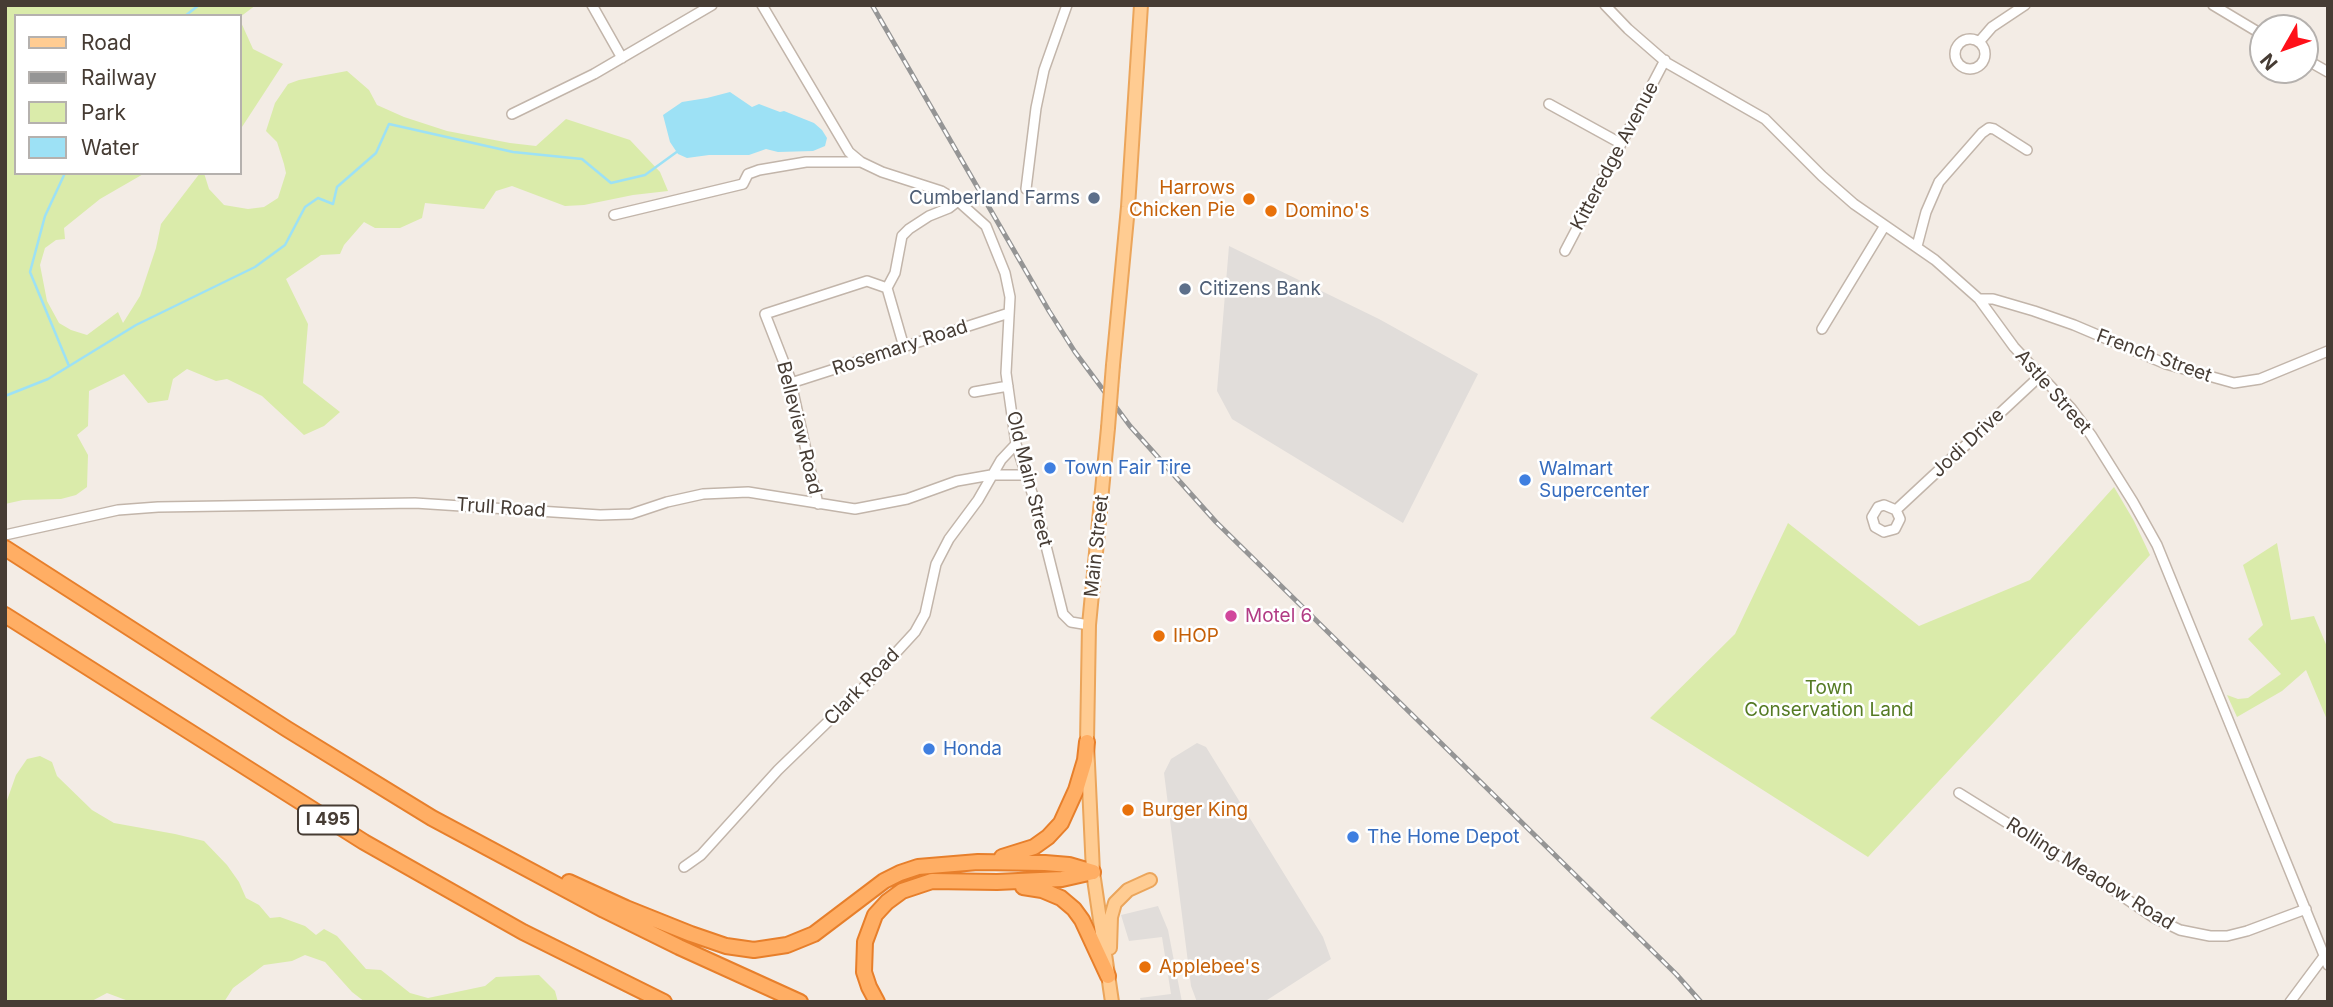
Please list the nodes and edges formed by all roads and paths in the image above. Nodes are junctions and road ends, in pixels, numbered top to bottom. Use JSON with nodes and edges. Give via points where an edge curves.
{"nodes":[{"id":1,"x":592,"y":5,"type":"edge"},
{"id":2,"x":712,"y":5,"type":"edge"},
{"id":3,"x":762,"y":5,"type":"edge"},
{"id":4,"x":1067,"y":5,"type":"edge"},
{"id":5,"x":1141,"y":5,"type":"edge"},
{"id":6,"x":1605,"y":5,"type":"edge"},
{"id":7,"x":2025,"y":5,"type":"edge"},
{"id":8,"x":2213,"y":5,"type":"edge"},
{"id":9,"x":2249,"y":27,"type":"edge"},
{"id":10,"x":1979,"y":42,"type":"dead end"},
{"id":11,"x":622,"y":58,"type":"junction"},
{"id":12,"x":1665,"y":60,"type":"junction"},
{"id":13,"x":1549,"y":104,"type":"dead end"},
{"id":14,"x":512,"y":114,"type":"dead end"},
{"id":15,"x":1620,"y":143,"type":"junction"},
{"id":16,"x":2027,"y":150,"type":"dead end"},
{"id":17,"x":860,"y":162,"type":"junction"},
{"id":18,"x":1027,"y":189,"type":"dead end"},
{"id":19,"x":958,"y":201,"type":"junction"},
{"id":20,"x":614,"y":215,"type":"dead end"},
{"id":21,"x":1884,"y":227,"type":"junction"},
{"id":22,"x":1917,"y":246,"type":"junction"},
{"id":23,"x":1565,"y":251,"type":"dead end"},
{"id":24,"x":887,"y":288,"type":"junction"},
{"id":25,"x":1979,"y":299,"type":"junction"},
{"id":26,"x":1009,"y":313,"type":"junction"},
{"id":27,"x":1822,"y":330,"type":"dead end"},
{"id":28,"x":904,"y":347,"type":"junction"},
{"id":29,"x":2328,"y":351,"type":"edge"},
{"id":30,"x":2040,"y":376,"type":"junction"},
{"id":31,"x":791,"y":383,"type":"junction"},
{"id":32,"x":1008,"y":386,"type":"junction"},
{"id":33,"x":974,"y":392,"type":"dead end"},
{"id":34,"x":1016,"y":444,"type":"junction"},
{"id":35,"x":991,"y":475,"type":"junction"},
{"id":36,"x":1025,"y":475,"type":"junction"},
{"id":37,"x":818,"y":504,"type":"junction"},
{"id":38,"x":1896,"y":510,"type":"dead end"},
{"id":39,"x":7,"y":539,"type":"edge"},
{"id":40,"x":5,"y":615,"type":"edge"},
{"id":41,"x":1089,"y":625,"type":"junction"},
{"id":42,"x":1087,"y":742,"type":"junction"},
{"id":43,"x":1959,"y":793,"type":"dead end"},
{"id":44,"x":432,"y":818,"type":"junction"},
{"id":45,"x":978,"y":862,"type":"junction"},
{"id":46,"x":684,"y":867,"type":"dead end"},
{"id":47,"x":1093,"y":872,"type":"junction"},
{"id":48,"x":1150,"y":880,"type":"dead end"},
{"id":49,"x":998,"y":882,"type":"junction"},
{"id":50,"x":2306,"y":909,"type":"junction"},
{"id":51,"x":2326,"y":960,"type":"edge"},
{"id":52,"x":1108,"y":976,"type":"junction"},
{"id":53,"x":664,"y":1002,"type":"edge"},
{"id":54,"x":800,"y":1002,"type":"edge"},
{"id":55,"x":877,"y":1002,"type":"edge"},
{"id":56,"x":1112,"y":1002,"type":"edge"},
{"id":57,"x":2290,"y":1002,"type":"edge"}],
"edges":[{"from":1,"to":11,"type":"street"},
{"from":2,"to":11,"type":"street"},
{"from":3,"to":17,"type":"street","via":[[841,140]]},
{"from":4,"to":18,"type":"street","via":[[1044,69]]},
{"from":5,"to":41,"type":"main road","name":"Main Street","bridge":true,"via":[[1128,207]]},
{"from":6,"to":12,"type":"street","name":"Astle Street"},
{"from":7,"to":10,"type":"street","via":[[1992,27]]},
{"from":8,"to":9,"type":"street"},
{"from":11,"to":14,"type":"street"},
{"from":12,"to":15,"type":"street","name":"Kitteredge Avenue"},
{"from":12,"to":21,"type":"street","name":"Astle Street","via":[[1761,116],[1822,176]]},
{"from":13,"to":15,"type":"street"},
{"from":15,"to":23,"type":"street","name":"Kitteredge Avenue"},
{"from":16,"to":22,"type":"street","via":[[1994,129],[1982,132],[1939,182]]},
{"from":17,"to":19,"type":"street","name":"Old Main Street"},
{"from":17,"to":20,"type":"street","via":[[806,162],[759,170],[748,174],[743,184]]},
{"from":19,"to":24,"type":"street","via":[[902,236],[895,273]]},
{"from":19,"to":26,"type":"street","name":"Old Main Street","via":[[986,226],[1005,273]]},
{"from":21,"to":22,"type":"street","name":"Astle Street"},
{"from":21,"to":27,"type":"street"},
{"from":22,"to":25,"type":"street","name":"Astle Street"},
{"from":24,"to":28,"type":"street"},
{"from":24,"to":31,"type":"street","name":"Belleview Road","via":[[867,281],[765,314]]},
{"from":25,"to":29,"type":"street","name":"French Street","via":[[2034,311],[2166,364],[2234,383],[2260,379]]},
{"from":25,"to":30,"type":"street","name":"Astle Street"},
{"from":26,"to":28,"type":"street","name":"Rosemary Road"},
{"from":26,"to":32,"type":"street","name":"Old Main Street"},
{"from":28,"to":31,"type":"street","name":"Rosemary Road"},
{"from":30,"to":38,"type":"street","name":"Jodi Drive"},
{"from":30,"to":50,"type":"street","name":"Astle Street","via":[[2091,435],[2157,545]]},
{"from":31,"to":37,"type":"street","name":"Belleview Road"},
{"from":32,"to":33,"type":"street"},
{"from":32,"to":34,"type":"street","name":"Old Main Street"},
{"from":34,"to":35,"type":"street"},
{"from":34,"to":36,"type":"street","name":"Old Main Street"},
{"from":35,"to":36,"type":"street","name":"Trull Road"},
{"from":35,"to":37,"type":"street","name":"Trull Road","via":[[870,507]]},
{"from":35,"to":46,"type":"street","name":"Clark Road","via":[[936,564],[925,614],[915,632],[701,855]]},
{"from":36,"to":41,"type":"street","name":"Old Main Street","via":[[1063,614],[1070,622]]},
{"from":37,"to":39,"type":"street","name":"Trull Road","via":[[748,492],[703,494],[631,513],[600,515],[415,503],[167,507],[118,510]]},
{"from":39,"to":44,"type":"highway","number":"I 495","via":[[287,729]]},
{"from":40,"to":53,"type":"highway","number":"I 495","via":[[364,842],[523,932]]},
{"from":41,"to":42,"type":"main road","name":"Main Street"},
{"from":42,"to":45,"type":"highway","via":[[1076,790],[1054,831],[1026,851]]},
{"from":42,"to":47,"type":"main road","name":"Main Street"},
{"from":43,"to":50,"type":"street","name":"Rolling Meadow Road","via":[[2180,930],[2227,936]]},
{"from":44,"to":45,"type":"highway","via":[[626,908],[745,949],[777,947],[814,934],[900,873]]},
{"from":44,"to":54,"type":"highway","number":"I 495","via":[[615,916]]},
{"from":45,"to":47,"type":"highway","via":[[1058,863]]},
{"from":47,"to":49,"type":"highway","via":[[1062,879]]},
{"from":47,"to":52,"type":"main road","name":"Main Street"},
{"from":48,"to":52,"type":"main road","via":[[1128,890],[1115,903]]},
{"from":49,"to":52,"type":"highway","via":[[1061,898],[1082,920]]},
{"from":49,"to":55,"type":"highway","via":[[926,882],[883,905],[868,928],[863,954],[866,980]]},
{"from":50,"to":51,"type":"street","name":"Astle Street"},
{"from":51,"to":57,"type":"street"},
{"from":52,"to":56,"type":"main road","name":"Main Street"}]}
